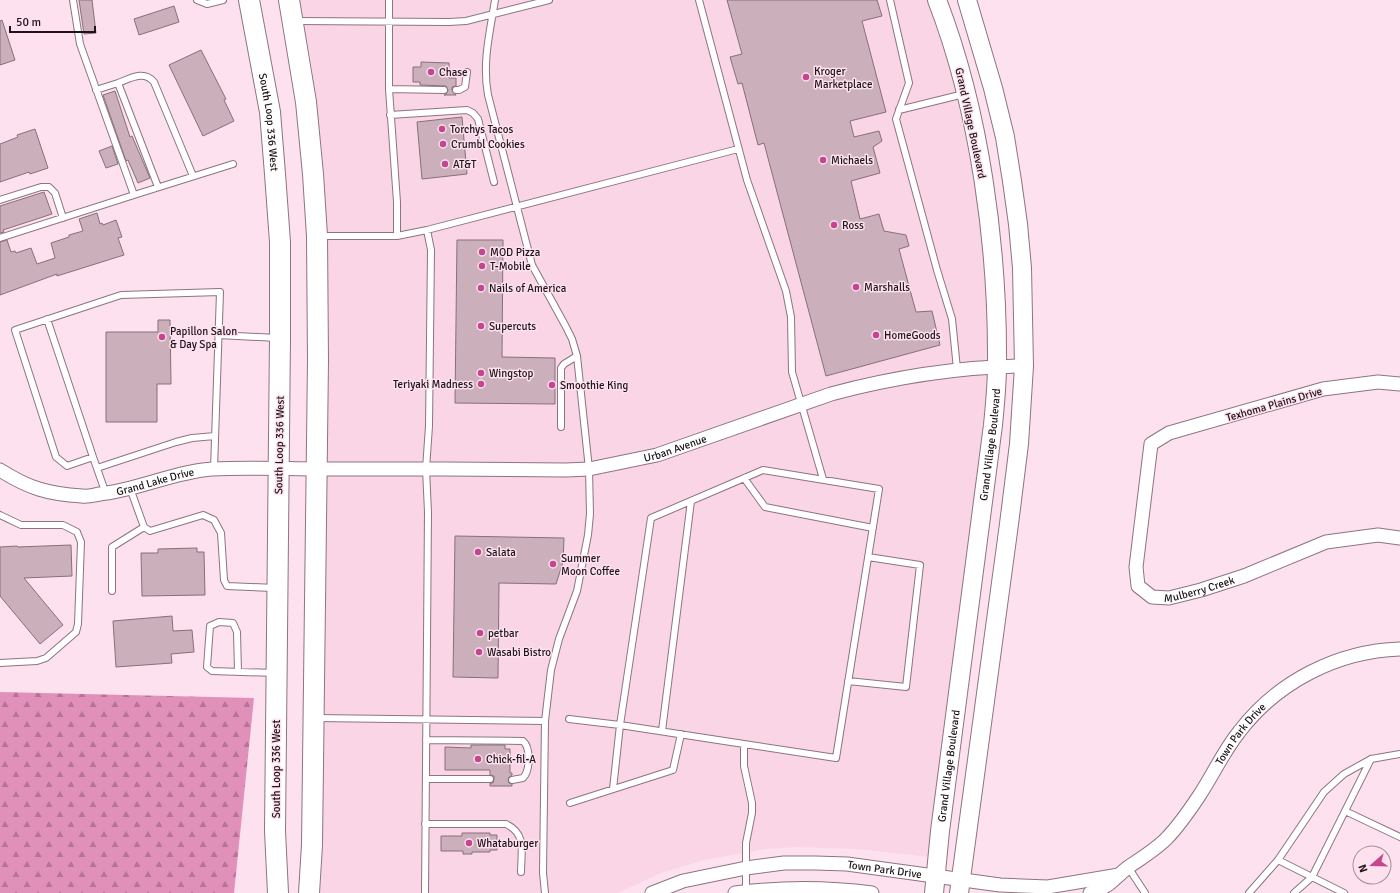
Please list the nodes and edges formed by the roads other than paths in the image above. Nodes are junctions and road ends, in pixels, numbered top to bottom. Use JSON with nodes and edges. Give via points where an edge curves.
{"nodes":[{"id":1,"x":73,"y":0,"type":"edge"},
{"id":2,"x":196,"y":0,"type":"edge"},
{"id":3,"x":223,"y":0,"type":"edge"},
{"id":4,"x":249,"y":0,"type":"edge"},
{"id":5,"x":289,"y":0,"type":"edge"},
{"id":6,"x":389,"y":0,"type":"edge"},
{"id":7,"x":496,"y":0,"type":"edge"},
{"id":8,"x":549,"y":0,"type":"edge"},
{"id":9,"x":699,"y":0,"type":"edge"},
{"id":10,"x":890,"y":0,"type":"edge"},
{"id":11,"x":937,"y":0,"type":"edge"},
{"id":12,"x":967,"y":0,"type":"edge"},
{"id":13,"x":493,"y":15,"type":"junction"},
{"id":14,"x":390,"y":21,"type":"junction"},
{"id":15,"x":294,"y":22,"type":"junction"},
{"id":16,"x":467,"y":72,"type":"dead end"},
{"id":17,"x":118,"y":83,"type":"junction"},
{"id":18,"x":993,"y":88,"type":"junction"},
{"id":19,"x":388,"y":89,"type":"junction"},
{"id":20,"x":96,"y":90,"type":"junction"},
{"id":21,"x":444,"y":90,"type":"dead end"},
{"id":22,"x":456,"y":90,"type":"dead end"},
{"id":23,"x":966,"y":94,"type":"junction"},
{"id":24,"x":899,"y":110,"type":"junction"},
{"id":25,"x":390,"y":115,"type":"junction"},
{"id":26,"x":738,"y":149,"type":"junction"},
{"id":27,"x":233,"y":164,"type":"dead end"},
{"id":28,"x":193,"y":176,"type":"junction"},
{"id":29,"x":494,"y":182,"type":"dead end"},
{"id":30,"x":158,"y":187,"type":"junction"},
{"id":31,"x":134,"y":195,"type":"junction"},
{"id":32,"x":0,"y":200,"type":"edge"},
{"id":33,"x":517,"y":206,"type":"junction"},
{"id":34,"x":63,"y":218,"type":"junction"},
{"id":35,"x":427,"y":230,"type":"junction"},
{"id":36,"x":317,"y":236,"type":"junction"},
{"id":37,"x":397,"y":236,"type":"junction"},
{"id":38,"x":0,"y":238,"type":"edge"},
{"id":39,"x":47,"y":319,"type":"junction"},
{"id":40,"x":218,"y":335,"type":"junction"},
{"id":41,"x":280,"y":338,"type":"junction"},
{"id":42,"x":577,"y":356,"type":"junction"},
{"id":43,"x":998,"y":366,"type":"junction"},
{"id":44,"x":1024,"y":366,"type":"junction"},
{"id":45,"x":957,"y":369,"type":"junction"},
{"id":46,"x":1400,"y":384,"type":"edge"},
{"id":47,"x":802,"y":404,"type":"junction"},
{"id":48,"x":561,"y":427,"type":"dead end"},
{"id":49,"x":215,"y":436,"type":"junction"},
{"id":50,"x":1151,"y":444,"type":"joint"},
{"id":51,"x":93,"y":457,"type":"junction"},
{"id":52,"x":97,"y":468,"type":"junction"},
{"id":53,"x":278,"y":468,"type":"junction"},
{"id":54,"x":214,"y":469,"type":"junction"},
{"id":55,"x":316,"y":469,"type":"junction"},
{"id":56,"x":426,"y":469,"type":"junction"},
{"id":57,"x":589,"y":469,"type":"junction"},
{"id":58,"x":0,"y":470,"type":"edge"},
{"id":59,"x":744,"y":478,"type":"junction"},
{"id":60,"x":823,"y":479,"type":"junction"},
{"id":61,"x":130,"y":488,"type":"junction"},
{"id":62,"x":106,"y":494,"type":"junction"},
{"id":63,"x":692,"y":501,"type":"junction"},
{"id":64,"x":0,"y":515,"type":"edge"},
{"id":65,"x":981,"y":520,"type":"junction"},
{"id":66,"x":1009,"y":524,"type":"junction"},
{"id":67,"x":144,"y":527,"type":"junction"},
{"id":68,"x":873,"y":528,"type":"junction"},
{"id":69,"x":1400,"y":538,"type":"edge"},
{"id":70,"x":868,"y":557,"type":"junction"},
{"id":71,"x":277,"y":588,"type":"junction"},
{"id":72,"x":112,"y":591,"type":"dead end"},
{"id":73,"x":1400,"y":650,"type":"edge"},
{"id":74,"x":0,"y":663,"type":"edge"},
{"id":75,"x":238,"y":672,"type":"junction"},
{"id":76,"x":277,"y":673,"type":"junction"},
{"id":77,"x":848,"y":681,"type":"junction"},
{"id":78,"x":959,"y":692,"type":"junction"},
{"id":79,"x":986,"y":696,"type":"junction"},
{"id":80,"x":314,"y":718,"type":"junction"},
{"id":81,"x":569,"y":719,"type":"dead end"},
{"id":82,"x":427,"y":720,"type":"junction"},
{"id":83,"x":545,"y":722,"type":"junction"},
{"id":84,"x":620,"y":725,"type":"junction"},
{"id":85,"x":662,"y":731,"type":"junction"},
{"id":86,"x":681,"y":734,"type":"junction"},
{"id":87,"x":426,"y":740,"type":"junction"},
{"id":88,"x":744,"y":744,"type":"junction"},
{"id":89,"x":1400,"y":754,"type":"edge"},
{"id":90,"x":1371,"y":759,"type":"junction"},
{"id":91,"x":426,"y":779,"type":"junction"},
{"id":92,"x":490,"y":779,"type":"dead end"},
{"id":93,"x":512,"y":780,"type":"dead end"},
{"id":94,"x":613,"y":789,"type":"junction"},
{"id":95,"x":570,"y":803,"type":"dead end"},
{"id":96,"x":1345,"y":811,"type":"junction"},
{"id":97,"x":425,"y":824,"type":"junction"},
{"id":98,"x":1400,"y":837,"type":"edge"},
{"id":99,"x":1278,"y":860,"type":"junction"},
{"id":100,"x":746,"y":868,"type":"junction"},
{"id":101,"x":1123,"y":871,"type":"junction"},
{"id":102,"x":521,"y":872,"type":"dead end"},
{"id":103,"x":1312,"y":877,"type":"junction"},
{"id":104,"x":935,"y":884,"type":"edge"},
{"id":105,"x":960,"y":886,"type":"edge"},
{"id":106,"x":826,"y":891,"type":"edge"},
{"id":107,"x":742,"y":892,"type":"edge"},
{"id":108,"x":278,"y":893,"type":"edge"},
{"id":109,"x":309,"y":893,"type":"edge"},
{"id":110,"x":425,"y":893,"type":"edge"},
{"id":111,"x":545,"y":893,"type":"edge"},
{"id":112,"x":652,"y":893,"type":"edge"},
{"id":113,"x":872,"y":893,"type":"edge"},
{"id":114,"x":1090,"y":893,"type":"edge"},
{"id":115,"x":1145,"y":893,"type":"edge"},
{"id":116,"x":1249,"y":893,"type":"edge"},
{"id":117,"x":1294,"y":893,"type":"edge"},
{"id":118,"x":1344,"y":893,"type":"edge"}],
"edges":[{"from":1,"to":20,"type":"lane","via":[[80,44]]},
{"from":2,"to":3,"type":"lane","via":[[207,4]]},
{"from":4,"to":41,"type":"main road","name":"South Loop 336 West","via":[[270,112],[276,174],[280,242]]},
{"from":5,"to":15,"type":"main road"},
{"from":6,"to":14,"type":"lane"},
{"from":7,"to":13,"type":"lane"},
{"from":8,"to":13,"type":"lane"},
{"from":9,"to":26,"type":"lane"},
{"from":10,"to":24,"type":"lane","via":[[909,83]]},
{"from":11,"to":23,"type":"street","name":"Grand Village Boulevard"},
{"from":12,"to":18,"type":"street"},
{"from":13,"to":14,"type":"lane","via":[[460,21]]},
{"from":13,"to":33,"type":"lane","via":[[486,50],[486,83]]},
{"from":14,"to":15,"type":"lane"},
{"from":14,"to":19,"type":"lane"},
{"from":15,"to":36,"type":"main road","via":[[306,102]]},
{"from":16,"to":22,"type":"lane","via":[[465,87]]},
{"from":17,"to":20,"type":"lane"},
{"from":17,"to":28,"type":"lane","via":[[145,75],[154,82]]},
{"from":17,"to":30,"type":"lane"},
{"from":18,"to":23,"type":"street"},
{"from":18,"to":44,"type":"street","via":[[1005,137],[1018,224],[1023,289]]},
{"from":19,"to":21,"type":"lane"},
{"from":19,"to":25,"type":"lane"},
{"from":20,"to":31,"type":"lane"},
{"from":23,"to":24,"type":"lane"},
{"from":23,"to":43,"type":"street","name":"Grand Village Boulevard","via":[[990,223]]},
{"from":24,"to":45,"type":"lane","via":[[896,119],[952,319]]},
{"from":25,"to":29,"type":"lane","via":[[467,110],[473,113],[478,119]]},
{"from":25,"to":37,"type":"lane"},
{"from":26,"to":33,"type":"lane"},
{"from":26,"to":47,"type":"lane","via":[[786,291],[791,317],[792,372]]},
{"from":27,"to":28,"type":"lane"},
{"from":28,"to":30,"type":"lane"},
{"from":30,"to":31,"type":"lane"},
{"from":31,"to":34,"type":"lane"},
{"from":32,"to":34,"type":"lane","via":[[48,187],[55,193]]},
{"from":33,"to":35,"type":"lane"},
{"from":33,"to":42,"type":"lane","via":[[532,265],[572,339]]},
{"from":34,"to":38,"type":"lane"},
{"from":35,"to":37,"type":"lane"},
{"from":35,"to":56,"type":"lane","via":[[431,250],[429,426]]},
{"from":36,"to":37,"type":"lane"},
{"from":36,"to":55,"type":"main road"},
{"from":39,"to":40,"type":"lane","via":[[120,295],[220,292]]},
{"from":39,"to":51,"type":"lane"},
{"from":39,"to":51,"type":"lane","via":[[15,330],[56,457],[67,466]]},
{"from":40,"to":41,"type":"lane"},
{"from":40,"to":49,"type":"lane"},
{"from":41,"to":53,"type":"main road","name":"South Loop 336 West"},
{"from":42,"to":48,"type":"lane","via":[[561,368]]},
{"from":42,"to":57,"type":"lane"},
{"from":43,"to":44,"type":"street","name":"Urban Avenue"},
{"from":43,"to":45,"type":"street","name":"Urban Avenue"},
{"from":43,"to":65,"type":"street","name":"Grand Village Boulevard"},
{"from":44,"to":66,"type":"street","via":[[1019,444]]},
{"from":45,"to":47,"type":"street","name":"Urban Avenue","via":[[888,380]]},
{"from":46,"to":50,"type":"street","name":"Texhoma Plains Drive","via":[[1378,382],[1323,389],[1169,433]]},
{"from":47,"to":57,"type":"street","name":"Urban Avenue","via":[[657,455]]},
{"from":47,"to":60,"type":"lane"},
{"from":49,"to":52,"type":"lane","via":[[176,442]]},
{"from":49,"to":54,"type":"lane"},
{"from":50,"to":69,"type":"street","name":"Mulberry Creek","via":[[1136,567],[1138,586],[1152,598],[1169,598],[1201,590],[1244,576],[1326,542],[1378,535]]},
{"from":51,"to":52,"type":"lane"},
{"from":52,"to":62,"type":"lane"},
{"from":53,"to":54,"type":"street","name":"Grand Lake Drive"},
{"from":53,"to":55,"type":"street","name":"Grand Lake Drive"},
{"from":53,"to":71,"type":"main road","name":"South Loop 336 West"},
{"from":54,"to":61,"type":"street","name":"Grand Lake Drive","via":[[183,473]]},
{"from":55,"to":56,"type":"street","name":"Urban Avenue"},
{"from":55,"to":80,"type":"main road"},
{"from":56,"to":57,"type":"street","name":"Urban Avenue"},
{"from":56,"to":82,"type":"lane"},
{"from":57,"to":83,"type":"lane","via":[[588,535],[577,590],[559,638],[551,670]]},
{"from":58,"to":62,"type":"street","name":"Grand Lake Drive","via":[[17,481],[54,494]]},
{"from":59,"to":60,"type":"lane","via":[[763,470]]},
{"from":59,"to":63,"type":"lane"},
{"from":59,"to":68,"type":"lane","via":[[765,507]]},
{"from":60,"to":68,"type":"lane","via":[[879,489]]},
{"from":61,"to":62,"type":"street","name":"Grand Lake Drive"},
{"from":61,"to":67,"type":"lane"},
{"from":63,"to":84,"type":"lane","via":[[651,518]]},
{"from":63,"to":85,"type":"lane"},
{"from":64,"to":74,"type":"lane","via":[[21,526],[63,525],[77,532],[81,542],[76,632],[46,658],[37,661]]},
{"from":65,"to":66,"type":"street"},
{"from":65,"to":78,"type":"street","name":"Grand Village Boulevard"},
{"from":66,"to":79,"type":"street"},
{"from":67,"to":71,"type":"lane","via":[[150,531],[203,515],[214,520],[221,533],[224,580],[227,586]]},
{"from":67,"to":72,"type":"lane","via":[[112,547]]},
{"from":68,"to":70,"type":"lane"},
{"from":70,"to":77,"type":"lane"},
{"from":70,"to":77,"type":"lane","via":[[920,565],[906,687]]},
{"from":71,"to":76,"type":"main road","name":"South Loop 336 West"},
{"from":73,"to":101,"type":"street","name":"Town Park Drive","via":[[1365,653],[1316,669],[1288,685],[1264,704],[1239,732],[1200,796],[1179,824],[1165,840]]},
{"from":75,"to":75,"type":"lane","via":[[212,671],[207,667],[210,626],[219,622],[233,623],[237,632]]},
{"from":75,"to":76,"type":"lane"},
{"from":76,"to":108,"type":"main road","name":"South Loop 336 West","via":[[275,831]]},
{"from":77,"to":88,"type":"lane","via":[[836,758]]},
{"from":78,"to":79,"type":"street"},
{"from":78,"to":104,"type":"street","name":"Grand Village Boulevard"},
{"from":79,"to":105,"type":"street"},
{"from":80,"to":82,"type":"lane"},
{"from":80,"to":109,"type":"main road"},
{"from":81,"to":84,"type":"lane"},
{"from":82,"to":83,"type":"lane"},
{"from":82,"to":87,"type":"lane"},
{"from":83,"to":111,"type":"lane"},
{"from":84,"to":85,"type":"lane"},
{"from":84,"to":94,"type":"lane"},
{"from":85,"to":86,"type":"lane"},
{"from":86,"to":88,"type":"lane"},
{"from":86,"to":94,"type":"lane","via":[[673,770]]},
{"from":87,"to":91,"type":"lane"},
{"from":87,"to":93,"type":"lane","via":[[523,741],[528,748],[527,771],[523,778]]},
{"from":88,"to":100,"type":"lane","via":[[744,766],[752,803],[746,843]]},
{"from":89,"to":90,"type":"lane"},
{"from":90,"to":96,"type":"lane"},
{"from":90,"to":99,"type":"lane","via":[[1344,774],[1324,792]]},
{"from":91,"to":92,"type":"lane"},
{"from":91,"to":97,"type":"lane"},
{"from":94,"to":95,"type":"lane"},
{"from":96,"to":98,"type":"lane"},
{"from":96,"to":103,"type":"lane"},
{"from":97,"to":102,"type":"lane","via":[[506,824],[514,828],[521,841]]},
{"from":97,"to":110,"type":"lane"},
{"from":99,"to":103,"type":"lane"},
{"from":99,"to":116,"type":"lane"},
{"from":100,"to":104,"type":"street","name":"Town Park Drive","via":[[784,863],[847,864]]},
{"from":100,"to":107,"type":"lane"},
{"from":100,"to":112,"type":"street","name":"Town Park Drive","via":[[684,881]]},
{"from":101,"to":105,"type":"street","name":"Town Park Drive","via":[[1048,887]]},
{"from":101,"to":114,"type":"street","name":"Town Park Drive","via":[[1108,885]]},
{"from":101,"to":115,"type":"lane"},
{"from":103,"to":117,"type":"lane"},
{"from":103,"to":118,"type":"lane"},
{"from":104,"to":105,"type":"street","name":"Town Park Drive"},
{"from":106,"to":107,"type":"street","via":[[786,889]]},
{"from":106,"to":113,"type":"street"}]}
